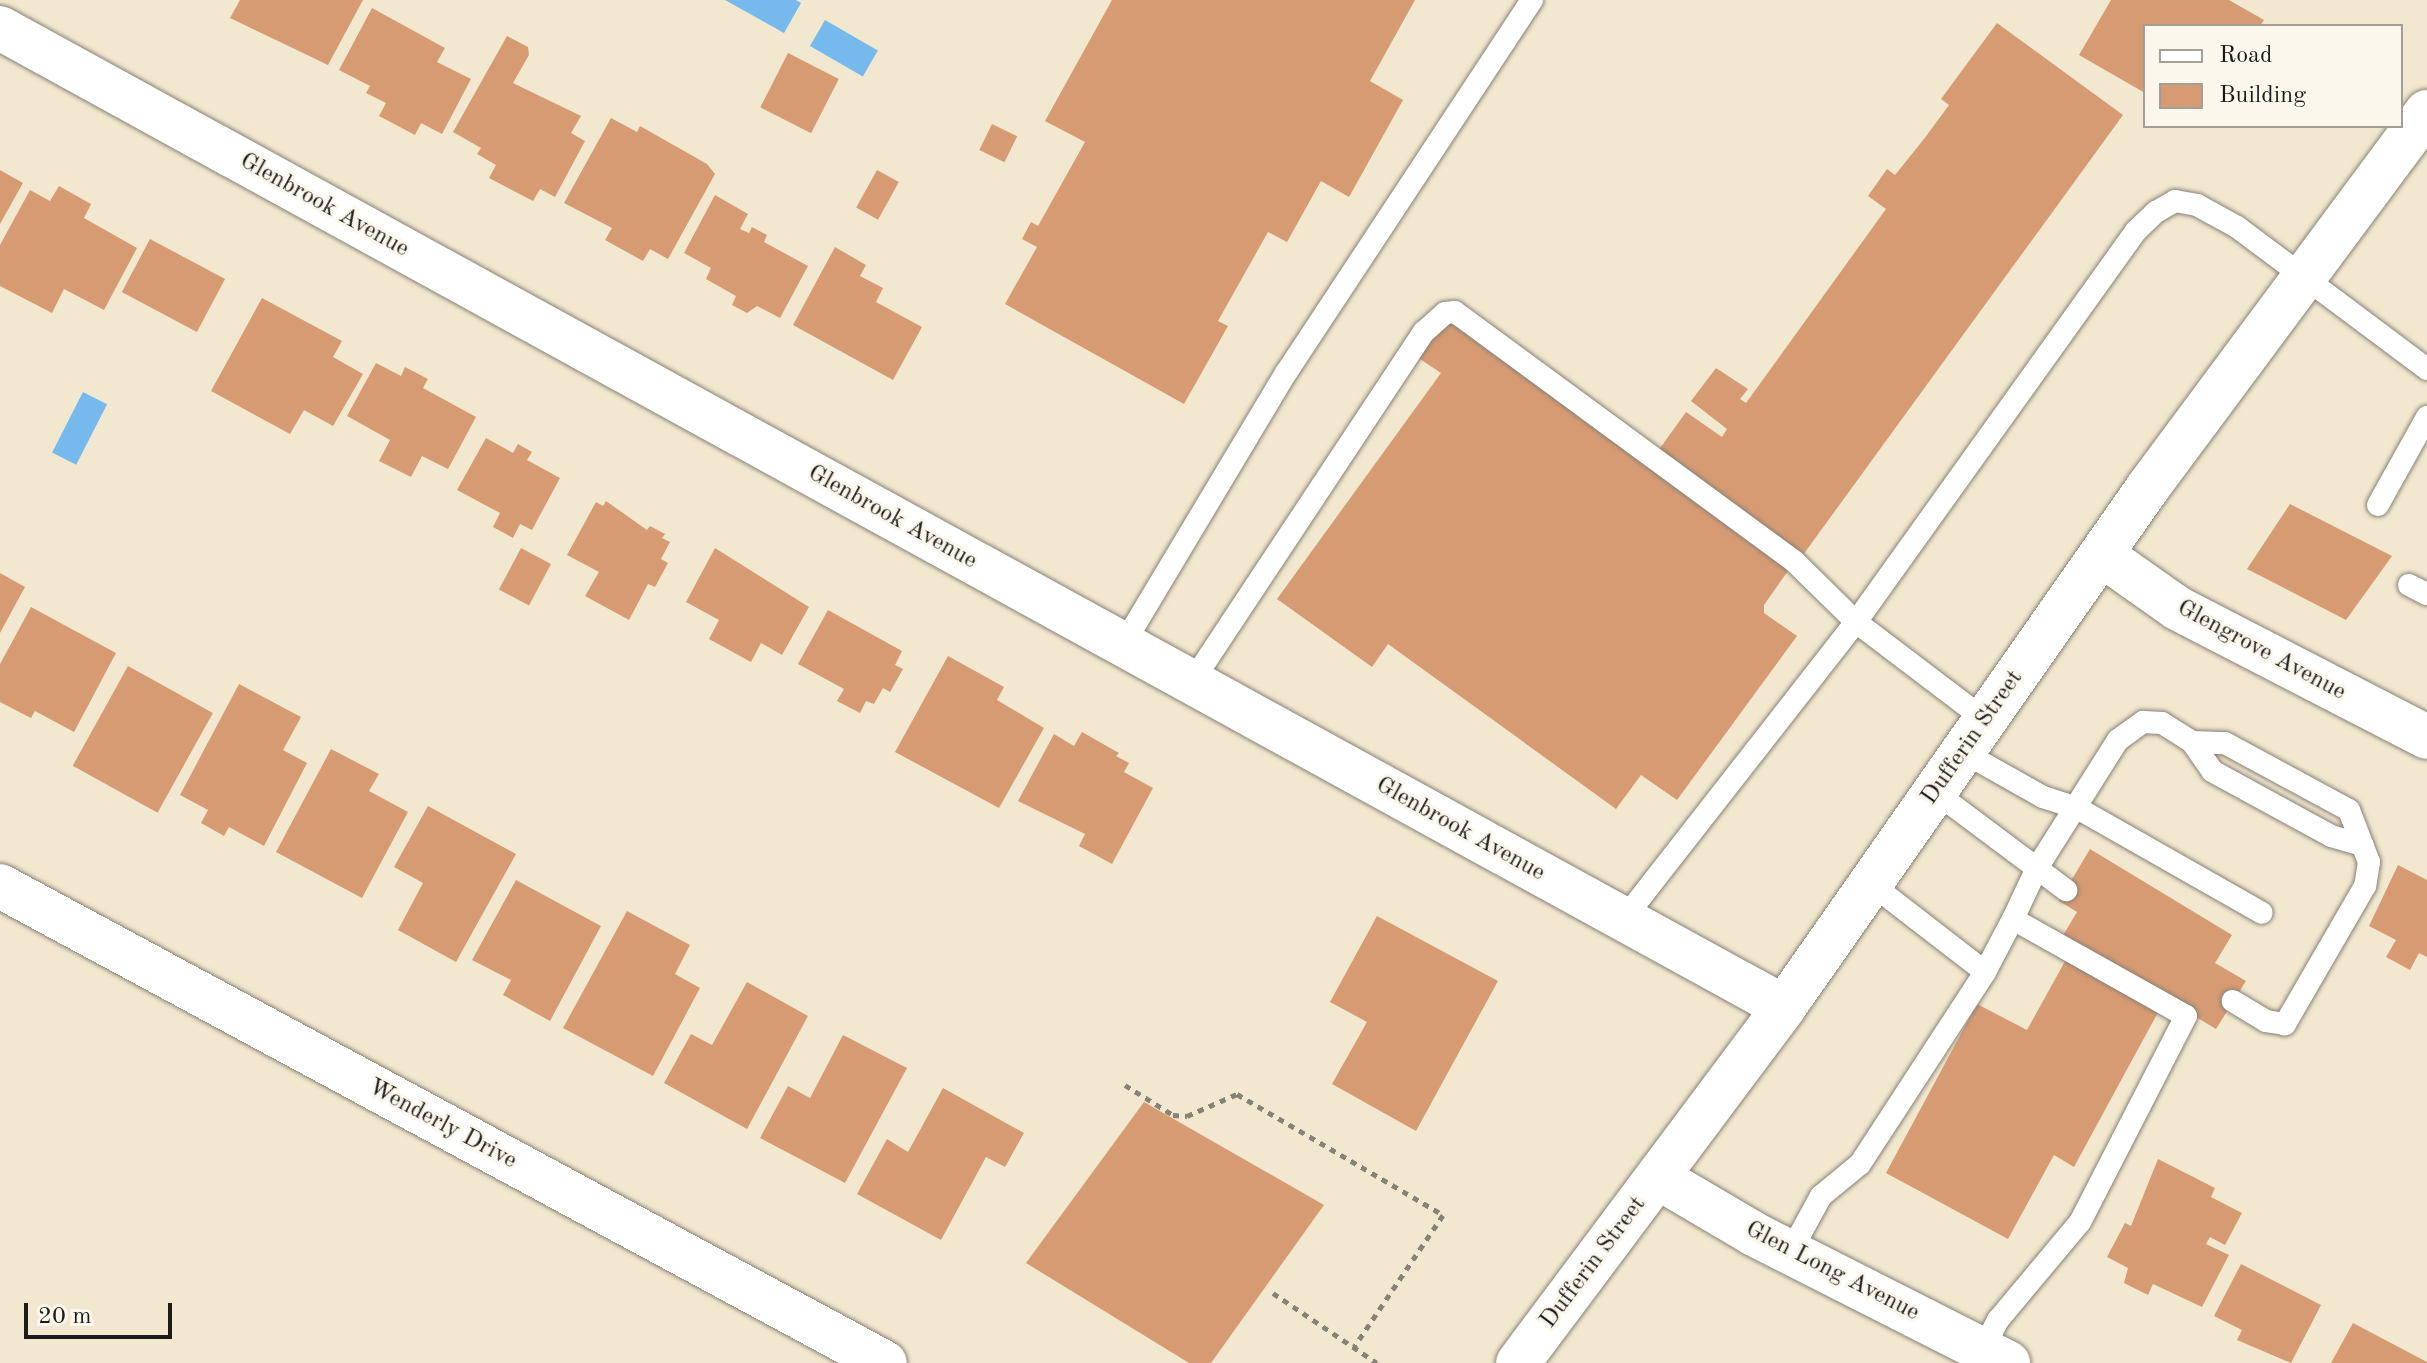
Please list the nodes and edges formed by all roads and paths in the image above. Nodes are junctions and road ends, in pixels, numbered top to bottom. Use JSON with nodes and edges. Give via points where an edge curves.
{"nodes":[{"id":1,"x":1532,"y":0,"type":"edge"},
{"id":2,"x":0,"y":28,"type":"edge"},
{"id":3,"x":2427,"y":112,"type":"edge"},
{"id":4,"x":2303,"y":278,"type":"junction"},
{"id":5,"x":2427,"y":369,"type":"edge"},
{"id":6,"x":2427,"y":417,"type":"edge"},
{"id":7,"x":2378,"y":505,"type":"dead end"},
{"id":8,"x":2102,"y":555,"type":"junction"},
{"id":9,"x":1856,"y":622,"type":"junction"},
{"id":10,"x":1123,"y":645,"type":"junction"},
{"id":11,"x":1192,"y":682,"type":"junction"},
{"id":12,"x":1974,"y":736,"type":"junction"},
{"id":13,"x":2427,"y":737,"type":"edge"},
{"id":14,"x":2192,"y":742,"type":"junction"},
{"id":15,"x":1935,"y":792,"type":"junction"},
{"id":16,"x":2079,"y":809,"type":"junction"},
{"id":17,"x":2363,"y":845,"type":"junction"},
{"id":18,"x":2037,"y":868,"type":"junction"},
{"id":19,"x":1870,"y":883,"type":"junction"},
{"id":20,"x":0,"y":886,"type":"edge"},
{"id":21,"x":2066,"y":890,"type":"dead end"},
{"id":22,"x":2262,"y":913,"type":"dead end"},
{"id":23,"x":2013,"y":919,"type":"junction"},
{"id":24,"x":1623,"y":920,"type":"junction"},
{"id":25,"x":1985,"y":972,"type":"junction"},
{"id":26,"x":2233,"y":1001,"type":"dead end"},
{"id":27,"x":1784,"y":1007,"type":"junction"},
{"id":28,"x":1125,"y":1085,"type":"dead end"},
{"id":29,"x":1659,"y":1178,"type":"junction"},
{"id":30,"x":1792,"y":1249,"type":"junction"},
{"id":31,"x":1273,"y":1293,"type":"dead end"},
{"id":32,"x":1354,"y":1347,"type":"junction"},
{"id":33,"x":1995,"y":1356,"type":"edge"},
{"id":34,"x":885,"y":1363,"type":"edge"},
{"id":35,"x":1377,"y":1363,"type":"edge"},
{"id":36,"x":1518,"y":1363,"type":"edge"}],
"edges":[{"from":1,"to":10,"type":"lane","via":[[1286,373]]},
{"from":2,"to":10,"type":"street","name":"Glenbrook Avenue"},
{"from":3,"to":4,"type":"street","name":"Dufferin Street"},
{"from":4,"to":5,"type":"lane"},
{"from":4,"to":8,"type":"street","name":"Dufferin Street"},
{"from":4,"to":9,"type":"lane","via":[[2237,227],[2197,205],[2175,201],[2156,212],[2136,231]]},
{"from":6,"to":7,"type":"lane"},
{"from":8,"to":12,"type":"street","name":"Dufferin Street"},
{"from":8,"to":13,"type":"street","name":"Glengrove Avenue","via":[[2177,608]]},
{"from":9,"to":11,"type":"lane","via":[[1795,562],[1455,312],[1445,313],[1415,345]]},
{"from":9,"to":12,"type":"lane"},
{"from":9,"to":24,"type":"lane"},
{"from":10,"to":11,"type":"street","name":"Glenbrook Avenue"},
{"from":11,"to":24,"type":"street","name":"Glenbrook Avenue"},
{"from":12,"to":15,"type":"street","name":"Dufferin Street"},
{"from":12,"to":16,"type":"lane","via":[[2043,797]]},
{"from":14,"to":16,"type":"lane","via":[[2162,723],[2128,728]]},
{"from":14,"to":17,"type":"lane","via":[[2212,771],[2331,836]]},
{"from":14,"to":17,"type":"lane","via":[[2225,743],[2349,810]]},
{"from":15,"to":18,"type":"lane"},
{"from":15,"to":19,"type":"street","name":"Dufferin Street"},
{"from":16,"to":18,"type":"lane"},
{"from":16,"to":22,"type":"lane"},
{"from":17,"to":26,"type":"lane","via":[[2369,862],[2365,886],[2297,1011],[2285,1024],[2266,1021]]},
{"from":18,"to":21,"type":"lane"},
{"from":18,"to":23,"type":"lane"},
{"from":19,"to":25,"type":"lane"},
{"from":19,"to":27,"type":"street","name":"Dufferin Street"},
{"from":20,"to":34,"type":"street","name":"Wenderly Drive"},
{"from":23,"to":25,"type":"lane"},
{"from":23,"to":33,"type":"lane","via":[[2182,1012],[2187,1022],[2080,1222],[1998,1320]]},
{"from":24,"to":27,"type":"street","name":"Glenbrook Avenue"},
{"from":25,"to":30,"type":"lane","via":[[1860,1164],[1821,1196]]},
{"from":27,"to":29,"type":"street","name":"Dufferin Street"},
{"from":28,"to":32,"type":"path","via":[[1173,1115],[1187,1116],[1237,1094],[1443,1215]]},
{"from":29,"to":30,"type":"street","name":"Glen Long Avenue"},
{"from":29,"to":36,"type":"street","name":"Dufferin Street"},
{"from":30,"to":33,"type":"street","name":"Glen Long Avenue"},
{"from":31,"to":32,"type":"path"},
{"from":32,"to":35,"type":"path"}]}
